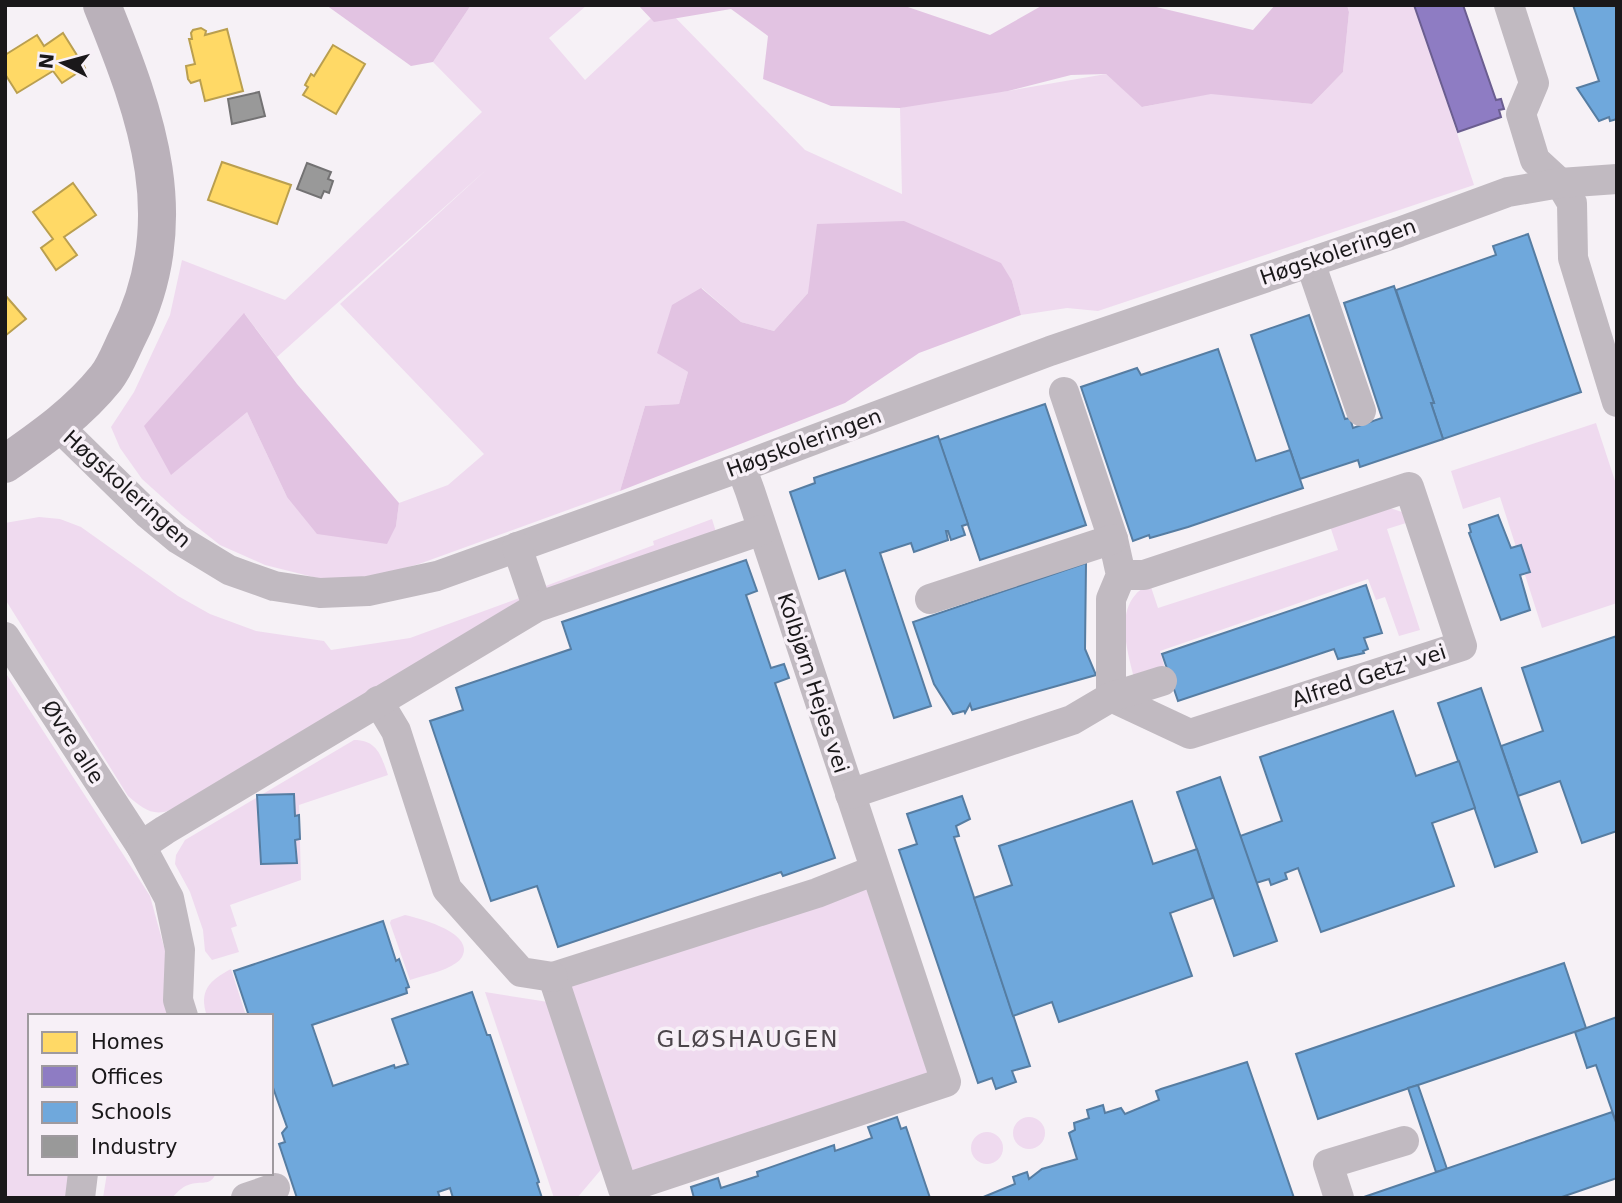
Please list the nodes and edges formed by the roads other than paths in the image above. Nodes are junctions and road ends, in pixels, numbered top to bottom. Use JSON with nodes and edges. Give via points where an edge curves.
{"nodes":[{"id":1,"x":102,"y":5,"type":"edge"},
{"id":2,"x":1509,"y":5,"type":"edge"},
{"id":3,"x":1617,"y":164,"type":"edge"},
{"id":4,"x":1617,"y":178,"type":"edge"},
{"id":5,"x":1574,"y":181,"type":"junction"},
{"id":6,"x":1310,"y":262,"type":"junction"},
{"id":7,"x":1064,"y":392,"type":"dead end"},
{"id":8,"x":1617,"y":402,"type":"edge"},
{"id":9,"x":1361,"y":411,"type":"dead end"},
{"id":10,"x":58,"y":426,"type":"junction"},
{"id":11,"x":5,"y":464,"type":"edge"},
{"id":12,"x":741,"y":467,"type":"junction"},
{"id":13,"x":762,"y":530,"type":"junction"},
{"id":14,"x":1113,"y":539,"type":"junction"},
{"id":15,"x":517,"y":547,"type":"junction"},
{"id":16,"x":1121,"y":575,"type":"junction"},
{"id":17,"x":533,"y":594,"type":"dead end"},
{"id":18,"x":930,"y":599,"type":"dead end"},
{"id":19,"x":5,"y":638,"type":"edge"},
{"id":20,"x":1162,"y":681,"type":"dead end"},
{"id":21,"x":1111,"y":697,"type":"junction"},
{"id":22,"x":378,"y":701,"type":"junction"},
{"id":23,"x":850,"y":794,"type":"junction"},
{"id":24,"x":141,"y":846,"type":"junction"},
{"id":25,"x":875,"y":870,"type":"junction"},
{"id":26,"x":553,"y":977,"type":"junction"},
{"id":27,"x":182,"y":1014,"type":"edge"},
{"id":28,"x":1404,"y":1141,"type":"dead end"},
{"id":29,"x":83,"y":1175,"type":"edge"},
{"id":30,"x":240,"y":1175,"type":"edge"},
{"id":31,"x":630,"y":1192,"type":"edge"},
{"id":32,"x":254,"y":1195,"type":"edge"},
{"id":33,"x":80,"y":1198,"type":"edge"},
{"id":34,"x":1339,"y":1198,"type":"edge"}],
"edges":[{"from":1,"to":10,"type":"main road","via":[[125,62],[155,170],[159,215],[155,256],[143,303],[108,376]]},
{"from":2,"to":5,"type":"street","via":[[1534,83],[1521,114],[1535,160]]},
{"from":3,"to":5,"type":"street","name":"Høgskoleringen"},
{"from":4,"to":5,"type":"street","name":"Høgskoleringen"},
{"from":5,"to":6,"type":"street","name":"Høgskoleringen","via":[[1508,192]]},
{"from":5,"to":8,"type":"street","via":[[1573,258]]},
{"from":6,"to":9,"type":"street"},
{"from":6,"to":12,"type":"street","name":"Høgskoleringen","via":[[1050,351]]},
{"from":7,"to":14,"type":"street"},
{"from":10,"to":11,"type":"main road"},
{"from":10,"to":15,"type":"street","name":"Høgskoleringen","via":[[178,539],[229,570],[274,586],[320,593],[368,591],[437,576]]},
{"from":12,"to":13,"type":"street","name":"Kolbjørn Hejes vei"},
{"from":12,"to":15,"type":"street","name":"Høgskoleringen"},
{"from":13,"to":22,"type":"street","via":[[537,607]]},
{"from":13,"to":23,"type":"street","name":"Kolbjørn Hejes vei"},
{"from":14,"to":16,"type":"street"},
{"from":14,"to":18,"type":"street"},
{"from":15,"to":17,"type":"street"},
{"from":16,"to":21,"type":"street","via":[[1111,599]]},
{"from":16,"to":21,"type":"street","name":"Alfred Getz' vei","via":[[1144,575],[1409,487],[1462,646],[1190,734]]},
{"from":19,"to":24,"type":"street","name":"Øvre alle"},
{"from":20,"to":21,"type":"street","name":"Kolbjørn Hejes vei"},
{"from":21,"to":23,"type":"street","name":"Kolbjørn Hejes vei","via":[[1072,720]]},
{"from":22,"to":24,"type":"street"},
{"from":22,"to":26,"type":"street","via":[[396,731],[447,890],[522,972]]},
{"from":23,"to":25,"type":"street"},
{"from":24,"to":27,"type":"street","name":"Øvre alle","via":[[169,898],[180,950],[178,1000]]},
{"from":25,"to":26,"type":"street","via":[[817,893]]},
{"from":25,"to":31,"type":"street","via":[[946,1082],[782,1144]]},
{"from":26,"to":31,"type":"street","via":[[623,1189]]},
{"from":28,"to":34,"type":"street","via":[[1328,1164]]},
{"from":29,"to":33,"type":"street"},
{"from":30,"to":32,"type":"street"}]}
